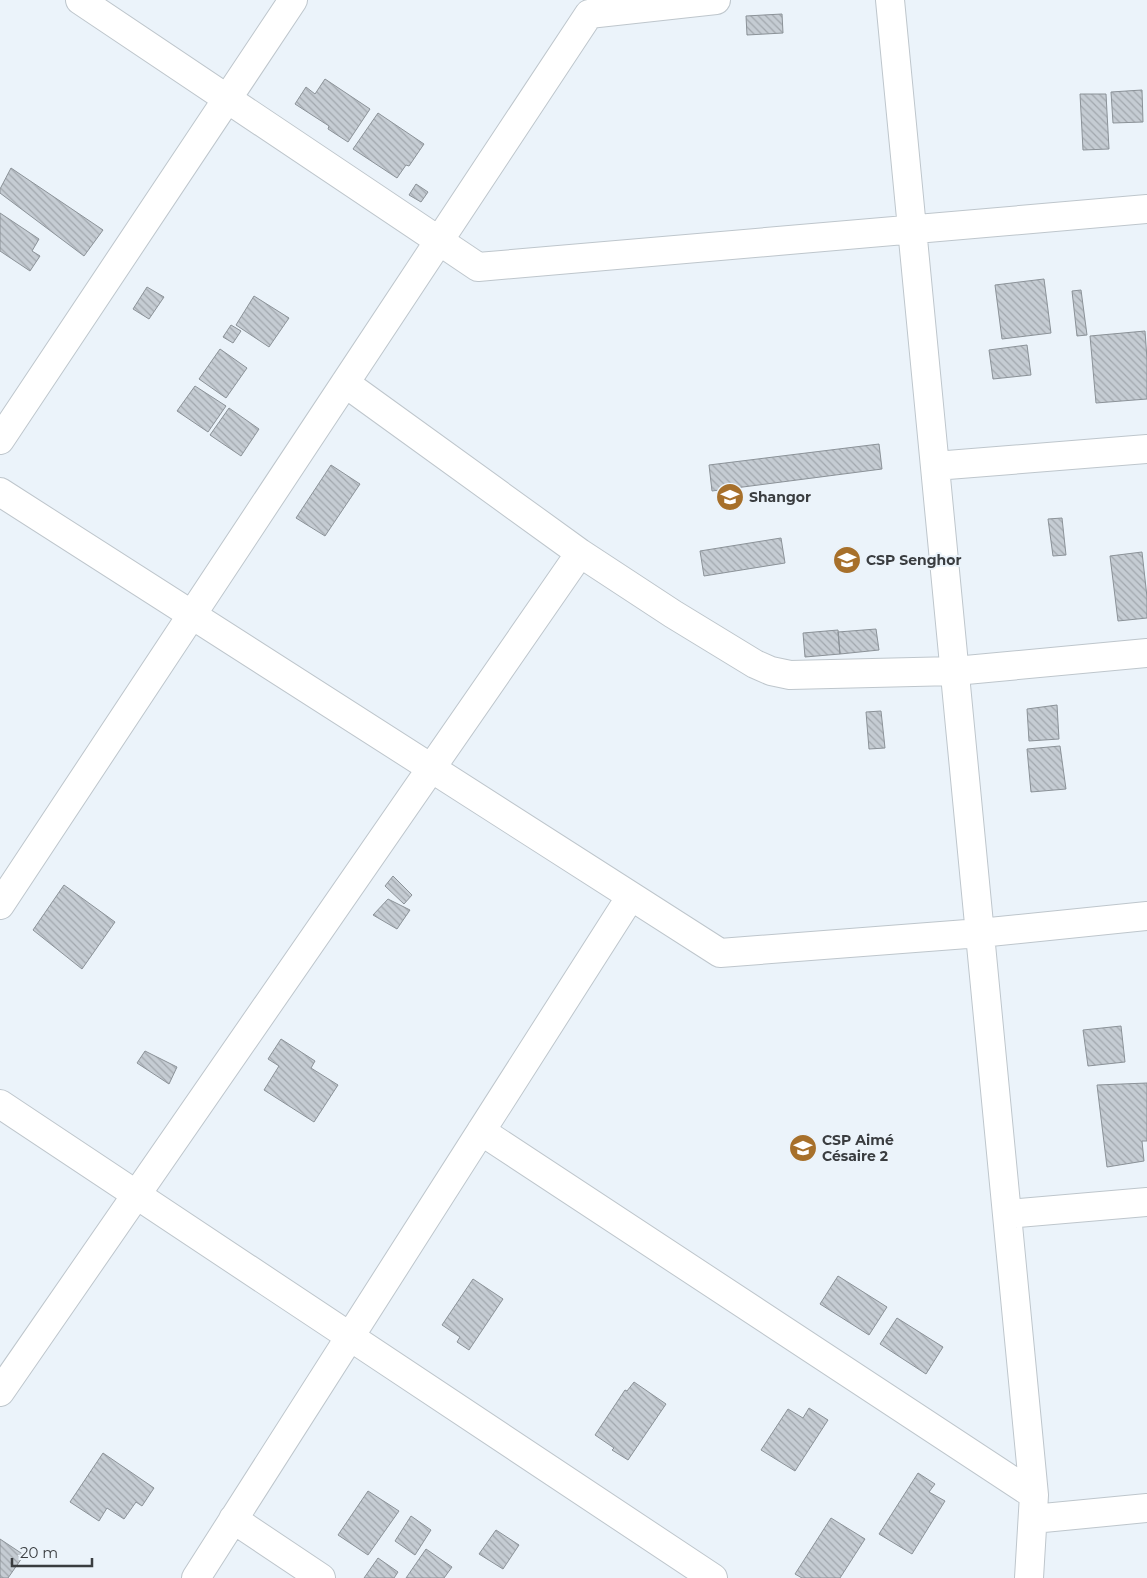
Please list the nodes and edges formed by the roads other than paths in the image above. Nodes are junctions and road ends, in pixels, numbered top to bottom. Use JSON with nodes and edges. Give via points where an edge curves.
{"nodes":[{"id":1,"x":80,"y":0,"type":"edge"},
{"id":2,"x":293,"y":0,"type":"edge"},
{"id":3,"x":716,"y":0,"type":"edge"},
{"id":4,"x":890,"y":0,"type":"edge"},
{"id":5,"x":631,"y":5,"type":"edge"},
{"id":6,"x":227,"y":99,"type":"junction"},
{"id":7,"x":1147,"y":209,"type":"edge"},
{"id":8,"x":912,"y":229,"type":"junction"},
{"id":9,"x":440,"y":240,"type":"junction"},
{"id":10,"x":345,"y":383,"type":"junction"},
{"id":11,"x":0,"y":440,"type":"edge"},
{"id":12,"x":1147,"y":449,"type":"edge"},
{"id":13,"x":935,"y":466,"type":"junction"},
{"id":14,"x":0,"y":492,"type":"edge"},
{"id":15,"x":580,"y":553,"type":"junction"},
{"id":16,"x":192,"y":615,"type":"junction"},
{"id":17,"x":1147,"y":653,"type":"edge"},
{"id":18,"x":954,"y":671,"type":"junction"},
{"id":19,"x":431,"y":769,"type":"junction"},
{"id":20,"x":631,"y":896,"type":"junction"},
{"id":21,"x":0,"y":905,"type":"edge"},
{"id":22,"x":1147,"y":916,"type":"edge"},
{"id":23,"x":980,"y":933,"type":"junction"},
{"id":24,"x":0,"y":1104,"type":"edge"},
{"id":25,"x":481,"y":1131,"type":"junction"},
{"id":26,"x":137,"y":1195,"type":"junction"},
{"id":27,"x":1147,"y":1202,"type":"edge"},
{"id":28,"x":1007,"y":1214,"type":"junction"},
{"id":29,"x":350,"y":1337,"type":"junction"},
{"id":30,"x":0,"y":1392,"type":"edge"},
{"id":31,"x":1033,"y":1507,"type":"junction"},
{"id":32,"x":1147,"y":1508,"type":"edge"},
{"id":33,"x":233,"y":1519,"type":"junction"},
{"id":34,"x":196,"y":1578,"type":"edge"},
{"id":35,"x":322,"y":1578,"type":"edge"},
{"id":36,"x":713,"y":1578,"type":"edge"},
{"id":37,"x":1029,"y":1578,"type":"edge"}],
"edges":[{"from":1,"to":6,"type":"street"},
{"from":2,"to":6,"type":"street"},
{"from":3,"to":5,"type":"street"},
{"from":4,"to":8,"type":"street"},
{"from":5,"to":9,"type":"street","via":[[589,14]]},
{"from":6,"to":9,"type":"street"},
{"from":6,"to":11,"type":"street"},
{"from":7,"to":8,"type":"street"},
{"from":8,"to":9,"type":"street","via":[[478,267]]},
{"from":8,"to":13,"type":"street"},
{"from":9,"to":10,"type":"street"},
{"from":10,"to":15,"type":"street"},
{"from":10,"to":16,"type":"street"},
{"from":12,"to":13,"type":"street"},
{"from":13,"to":18,"type":"street"},
{"from":14,"to":16,"type":"street"},
{"from":15,"to":18,"type":"street","via":[[673,614],[771,671],[790,675]]},
{"from":15,"to":19,"type":"street"},
{"from":16,"to":19,"type":"street"},
{"from":16,"to":21,"type":"street"},
{"from":17,"to":18,"type":"street"},
{"from":18,"to":23,"type":"street"},
{"from":19,"to":20,"type":"street"},
{"from":19,"to":26,"type":"street"},
{"from":20,"to":23,"type":"street","via":[[720,953]]},
{"from":20,"to":25,"type":"street"},
{"from":22,"to":23,"type":"street"},
{"from":23,"to":28,"type":"street"},
{"from":24,"to":26,"type":"street"},
{"from":25,"to":29,"type":"street"},
{"from":25,"to":31,"type":"street"},
{"from":26,"to":29,"type":"street"},
{"from":26,"to":30,"type":"street"},
{"from":27,"to":28,"type":"street"},
{"from":28,"to":31,"type":"street"},
{"from":29,"to":33,"type":"street"},
{"from":29,"to":36,"type":"street"},
{"from":31,"to":32,"type":"street"},
{"from":31,"to":37,"type":"street"},
{"from":33,"to":34,"type":"street"},
{"from":33,"to":35,"type":"street"}]}
